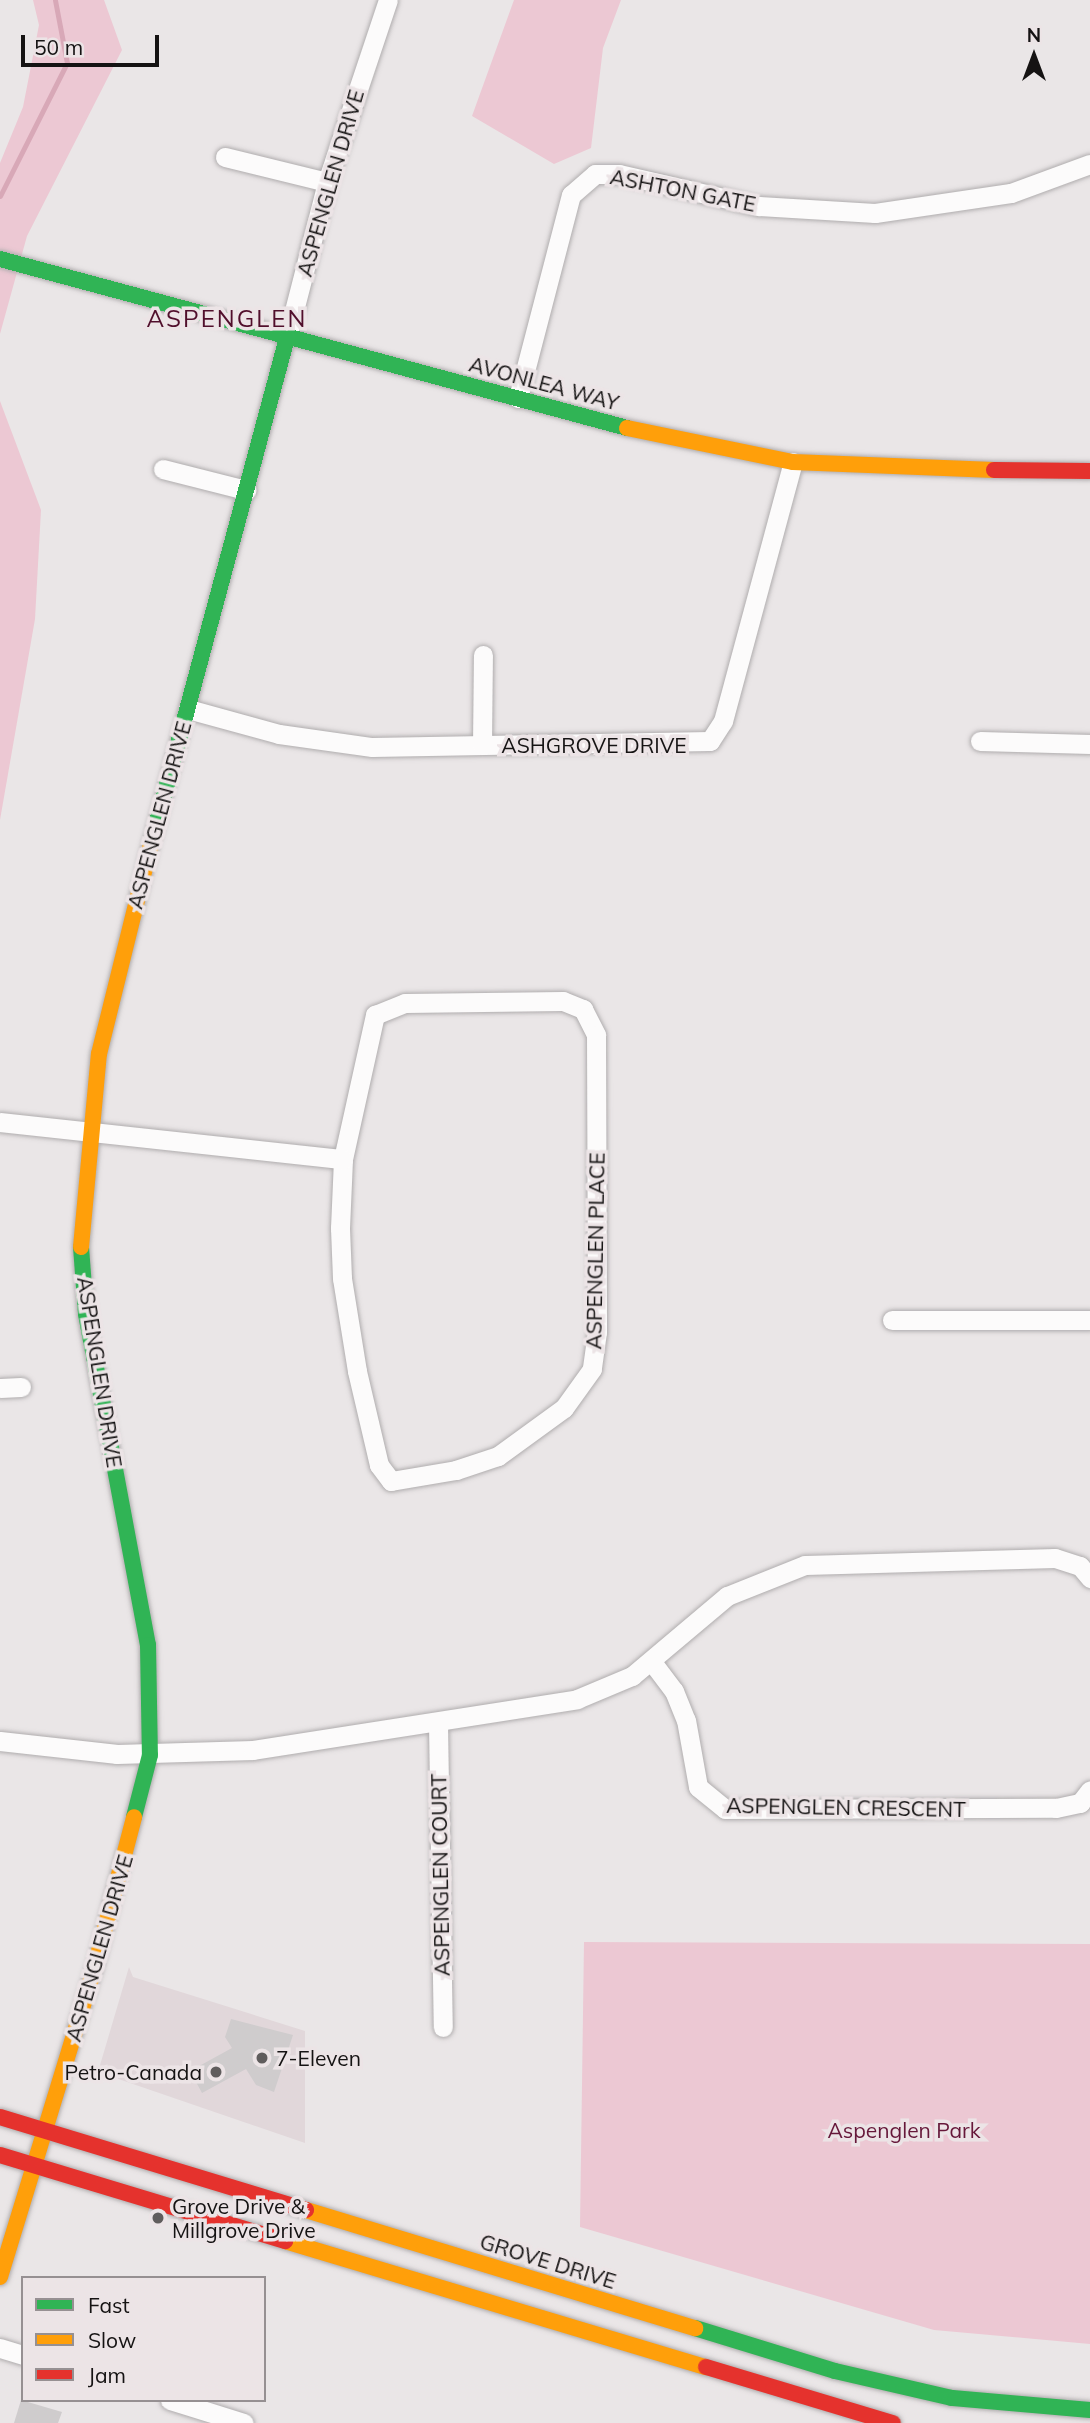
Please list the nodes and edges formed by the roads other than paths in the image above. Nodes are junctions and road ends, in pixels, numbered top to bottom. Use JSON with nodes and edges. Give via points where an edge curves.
{"nodes":[{"id":1,"x":388,"y":0,"type":"edge"},
{"id":2,"x":225,"y":157,"type":"dead end"},
{"id":3,"x":1090,"y":164,"type":"edge"},
{"id":4,"x":327,"y":183,"type":"junction"},
{"id":5,"x":0,"y":259,"type":"edge"},
{"id":6,"x":287,"y":338,"type":"junction"},
{"id":7,"x":518,"y":398,"type":"junction"},
{"id":8,"x":793,"y":462,"type":"junction"},
{"id":9,"x":163,"y":469,"type":"dead end"},
{"id":10,"x":1090,"y":471,"type":"edge"},
{"id":11,"x":246,"y":490,"type":"junction"},
{"id":12,"x":483,"y":655,"type":"dead end"},
{"id":13,"x":188,"y":709,"type":"junction"},
{"id":14,"x":980,"y":741,"type":"dead end"},
{"id":15,"x":1090,"y":744,"type":"edge"},
{"id":16,"x":482,"y":746,"type":"junction"},
{"id":17,"x":0,"y":1122,"type":"edge"},
{"id":18,"x":89,"y":1134,"type":"junction"},
{"id":19,"x":343,"y":1159,"type":"junction"},
{"id":20,"x":892,"y":1320,"type":"dead end"},
{"id":21,"x":1090,"y":1320,"type":"edge"},
{"id":22,"x":21,"y":1387,"type":"dead end"},
{"id":23,"x":0,"y":1388,"type":"edge"},
{"id":24,"x":1090,"y":1578,"type":"edge"},
{"id":25,"x":652,"y":1662,"type":"junction"},
{"id":26,"x":438,"y":1723,"type":"junction"},
{"id":27,"x":0,"y":1741,"type":"edge"},
{"id":28,"x":149,"y":1755,"type":"junction"},
{"id":29,"x":1090,"y":1790,"type":"edge"},
{"id":30,"x":443,"y":2027,"type":"dead end"},
{"id":31,"x":0,"y":2117,"type":"edge"},
{"id":32,"x":45,"y":2130,"type":"junction"},
{"id":33,"x":0,"y":2155,"type":"edge"},
{"id":34,"x":34,"y":2164,"type":"junction"},
{"id":35,"x":0,"y":2277,"type":"edge"},
{"id":36,"x":0,"y":2348,"type":"edge"},
{"id":37,"x":21,"y":2354,"type":"edge"},
{"id":38,"x":176,"y":2402,"type":"edge"},
{"id":39,"x":1090,"y":2410,"type":"edge"},
{"id":40,"x":244,"y":2423,"type":"edge"},
{"id":41,"x":893,"y":2423,"type":"edge"}],
"edges":[{"from":1,"to":4,"type":"street","name":"ASPENGLEN DRIVE"},
{"from":2,"to":4,"type":"street"},
{"from":3,"to":7,"type":"street","name":"ASHTON GATE","via":[[1011,193],[875,213],[759,206],[619,174],[595,174],[571,195]]},
{"from":4,"to":6,"type":"street","name":"ASPENGLEN DRIVE"},
{"from":5,"to":6,"type":"street","name":"AVONLEA WAY"},
{"from":6,"to":7,"type":"street","name":"AVONLEA WAY"},
{"from":6,"to":11,"type":"street","name":"ASPENGLEN DRIVE"},
{"from":7,"to":8,"type":"street","name":"AVONLEA WAY","via":[[659,436]]},
{"from":8,"to":10,"type":"street","name":"AVONLEA WAY","via":[[914,470]]},
{"from":8,"to":16,"type":"street","name":"ASHGROVE DRIVE","via":[[723,721],[710,741]]},
{"from":9,"to":11,"type":"street"},
{"from":11,"to":13,"type":"street","name":"ASPENGLEN DRIVE"},
{"from":12,"to":16,"type":"street"},
{"from":13,"to":16,"type":"street","name":"ASHGROVE DRIVE","via":[[279,734],[343,744]]},
{"from":13,"to":18,"type":"street","name":"ASPENGLEN DRIVE","via":[[126,936],[99,1054]]},
{"from":14,"to":15,"type":"street"},
{"from":17,"to":18,"type":"street"},
{"from":18,"to":19,"type":"street"},
{"from":18,"to":28,"type":"street","name":"ASPENGLEN DRIVE","via":[[81,1243],[86,1314],[148,1645]]},
{"from":19,"to":19,"type":"street","name":"ASPENGLEN PLACE","via":[[342,1278],[379,1465],[391,1481],[399,1482],[498,1456],[564,1408],[592,1369],[597,1332],[596,1047],[590,1017],[563,1001],[405,1003],[382,1009],[369,1034]]},
{"from":20,"to":21,"type":"street"},
{"from":22,"to":23,"type":"street"},
{"from":24,"to":25,"type":"street","via":[[1080,1566],[1055,1558],[805,1565],[727,1596]]},
{"from":25,"to":26,"type":"street","via":[[615,1685],[577,1699]]},
{"from":25,"to":29,"type":"street","name":"ASPENGLEN CRESCENT","via":[[674,1691],[687,1720],[698,1787],[725,1809],[1056,1808],[1080,1803]]},
{"from":26,"to":28,"type":"street","via":[[276,1749]]},
{"from":26,"to":30,"type":"street","name":"ASPENGLEN COURT"},
{"from":27,"to":28,"type":"street"},
{"from":28,"to":32,"type":"street","name":"ASPENGLEN DRIVE","via":[[124,1863]]},
{"from":31,"to":32,"type":"street","name":"GROVE DRIVE"},
{"from":32,"to":34,"type":"street","name":"ASPENGLEN DRIVE"},
{"from":32,"to":39,"type":"street","name":"GROVE DRIVE","via":[[835,2371],[952,2398]]},
{"from":33,"to":34,"type":"street"},
{"from":34,"to":35,"type":"street","name":"ASPENGLEN DRIVE"},
{"from":34,"to":41,"type":"street"},
{"from":36,"to":37,"type":"street"},
{"from":38,"to":40,"type":"street"}]}
